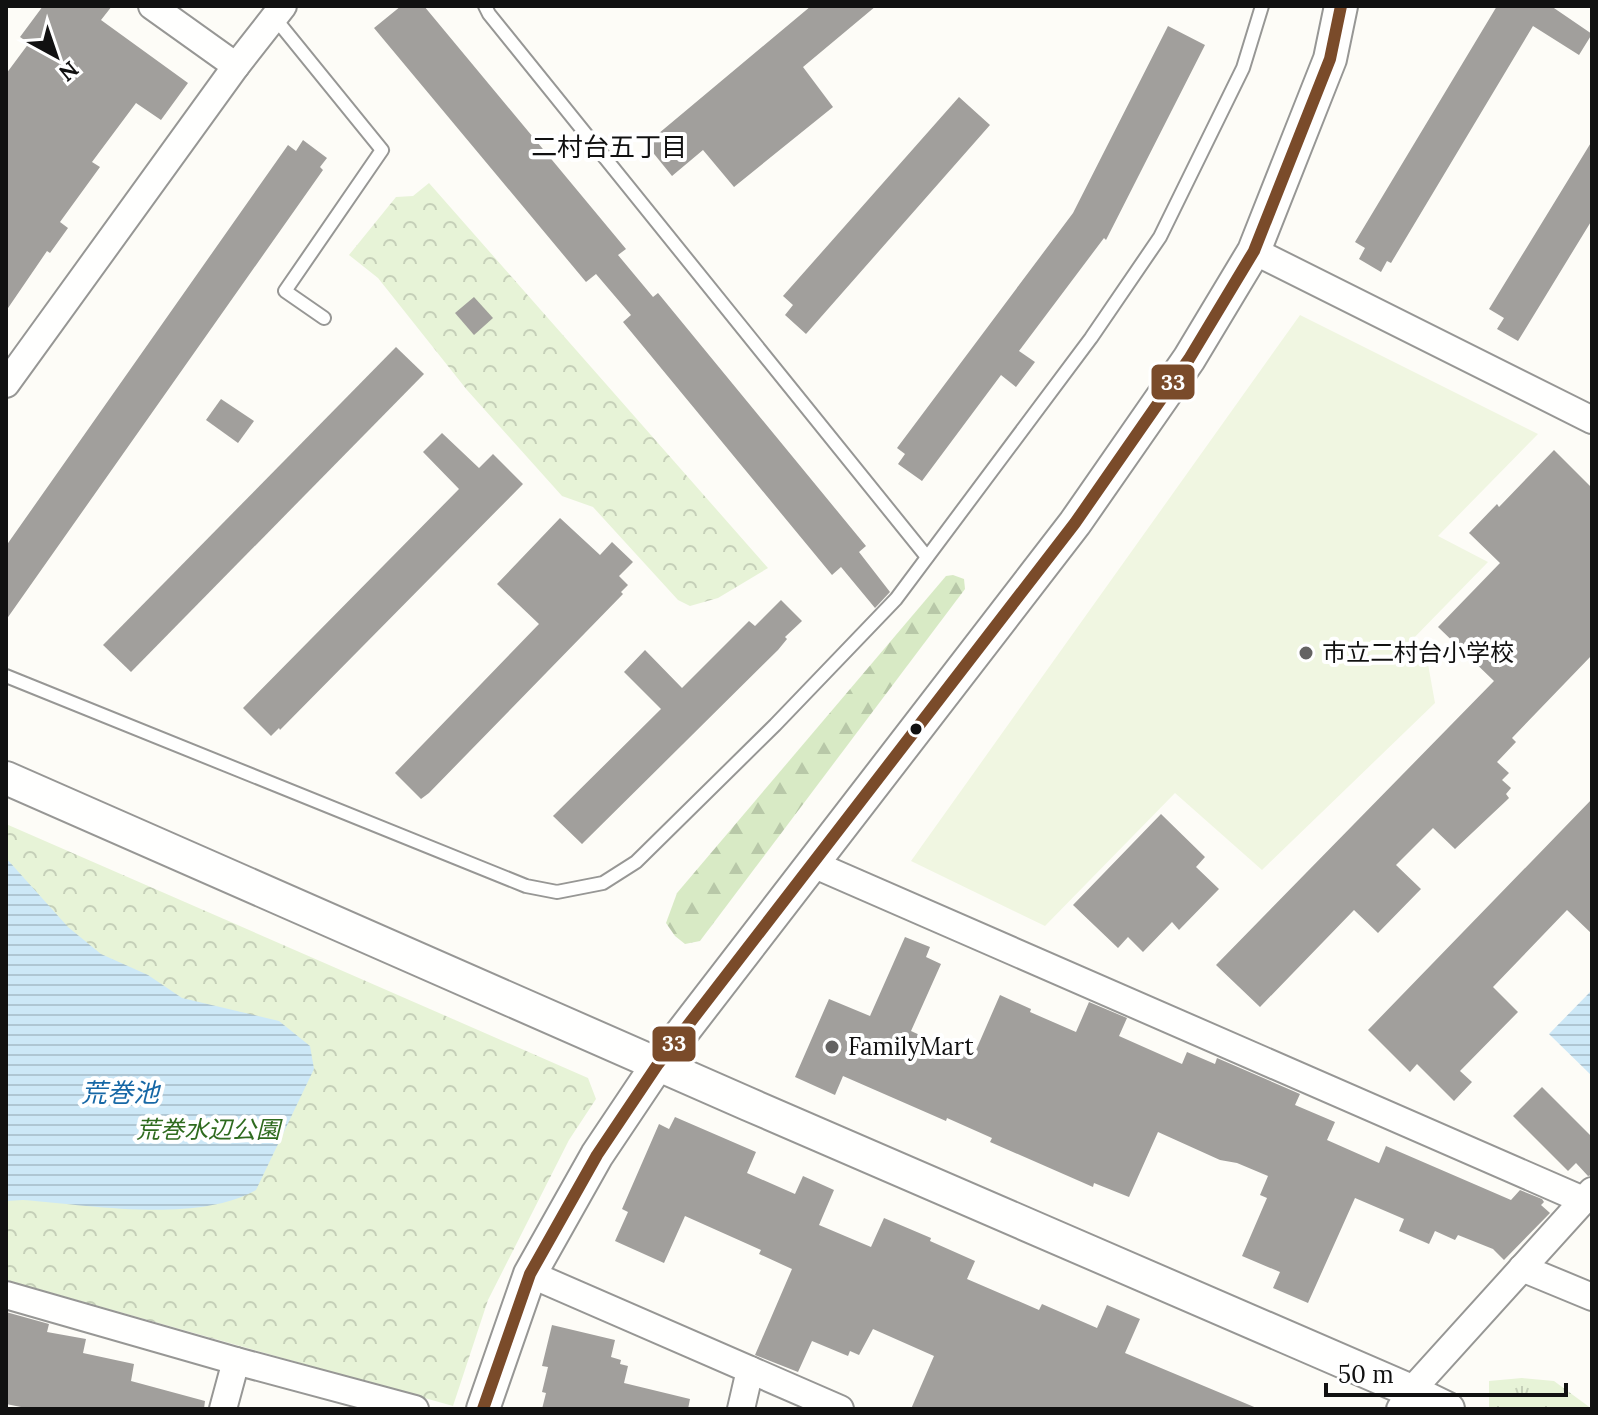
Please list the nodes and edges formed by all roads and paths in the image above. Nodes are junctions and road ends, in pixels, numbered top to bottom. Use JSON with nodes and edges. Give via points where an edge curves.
{"nodes":[{"id":1,"x":152,"y":6,"type":"edge"},
{"id":2,"x":485,"y":6,"type":"edge"},
{"id":3,"x":1262,"y":6,"type":"edge"},
{"id":4,"x":1341,"y":6,"type":"edge"},
{"id":5,"x":278,"y":12,"type":"edge"},
{"id":6,"x":236,"y":66,"type":"junction"},
{"id":7,"x":1254,"y":251,"type":"junction"},
{"id":8,"x":324,"y":318,"type":"dead end"},
{"id":9,"x":6,"y":384,"type":"edge"},
{"id":10,"x":1592,"y":420,"type":"edge"},
{"id":11,"x":927,"y":557,"type":"junction"},
{"id":12,"x":6,"y":676,"type":"edge"},
{"id":13,"x":6,"y":778,"type":"edge"},
{"id":14,"x":813,"y":864,"type":"junction"},
{"id":15,"x":658,"y":1064,"type":"junction"},
{"id":16,"x":1588,"y":1196,"type":"edge"},
{"id":17,"x":1522,"y":1268,"type":"junction"},
{"id":18,"x":530,"y":1274,"type":"junction"},
{"id":19,"x":6,"y":1295,"type":"edge"},
{"id":20,"x":1592,"y":1297,"type":"edge"},
{"id":21,"x":236,"y":1361,"type":"junction"},
{"id":22,"x":750,"y":1370,"type":"junction"},
{"id":23,"x":1405,"y":1400,"type":"edge"},
{"id":24,"x":223,"y":1409,"type":"edge"},
{"id":25,"x":415,"y":1409,"type":"edge"},
{"id":26,"x":483,"y":1409,"type":"edge"},
{"id":27,"x":741,"y":1409,"type":"edge"},
{"id":28,"x":840,"y":1409,"type":"edge"},
{"id":29,"x":1448,"y":1409,"type":"edge"}],
"edges":[{"from":1,"to":6,"type":"street"},
{"from":2,"to":11,"type":"lane"},
{"from":3,"to":11,"type":"lane","via":[[1243,68],[1160,237]]},
{"from":4,"to":7,"type":"street","via":[[1330,59]]},
{"from":5,"to":6,"type":"street"},
{"from":5,"to":8,"type":"lane","via":[[382,150],[285,291]]},
{"from":6,"to":9,"type":"street"},
{"from":7,"to":10,"type":"street"},
{"from":7,"to":14,"type":"street","via":[[1189,359],[1075,523]]},
{"from":11,"to":12,"type":"lane","via":[[896,599],[636,862],[603,883],[557,892],[512,881]]},
{"from":13,"to":15,"type":"street"},
{"from":14,"to":15,"type":"street"},
{"from":14,"to":16,"type":"street"},
{"from":15,"to":18,"type":"street","via":[[597,1155]]},
{"from":15,"to":23,"type":"street"},
{"from":16,"to":17,"type":"street"},
{"from":17,"to":20,"type":"street"},
{"from":17,"to":23,"type":"street"},
{"from":18,"to":22,"type":"street"},
{"from":18,"to":26,"type":"street"},
{"from":19,"to":21,"type":"street"},
{"from":21,"to":24,"type":"street"},
{"from":21,"to":25,"type":"street"},
{"from":22,"to":27,"type":"street"},
{"from":22,"to":28,"type":"street"},
{"from":23,"to":29,"type":"street"}]}
